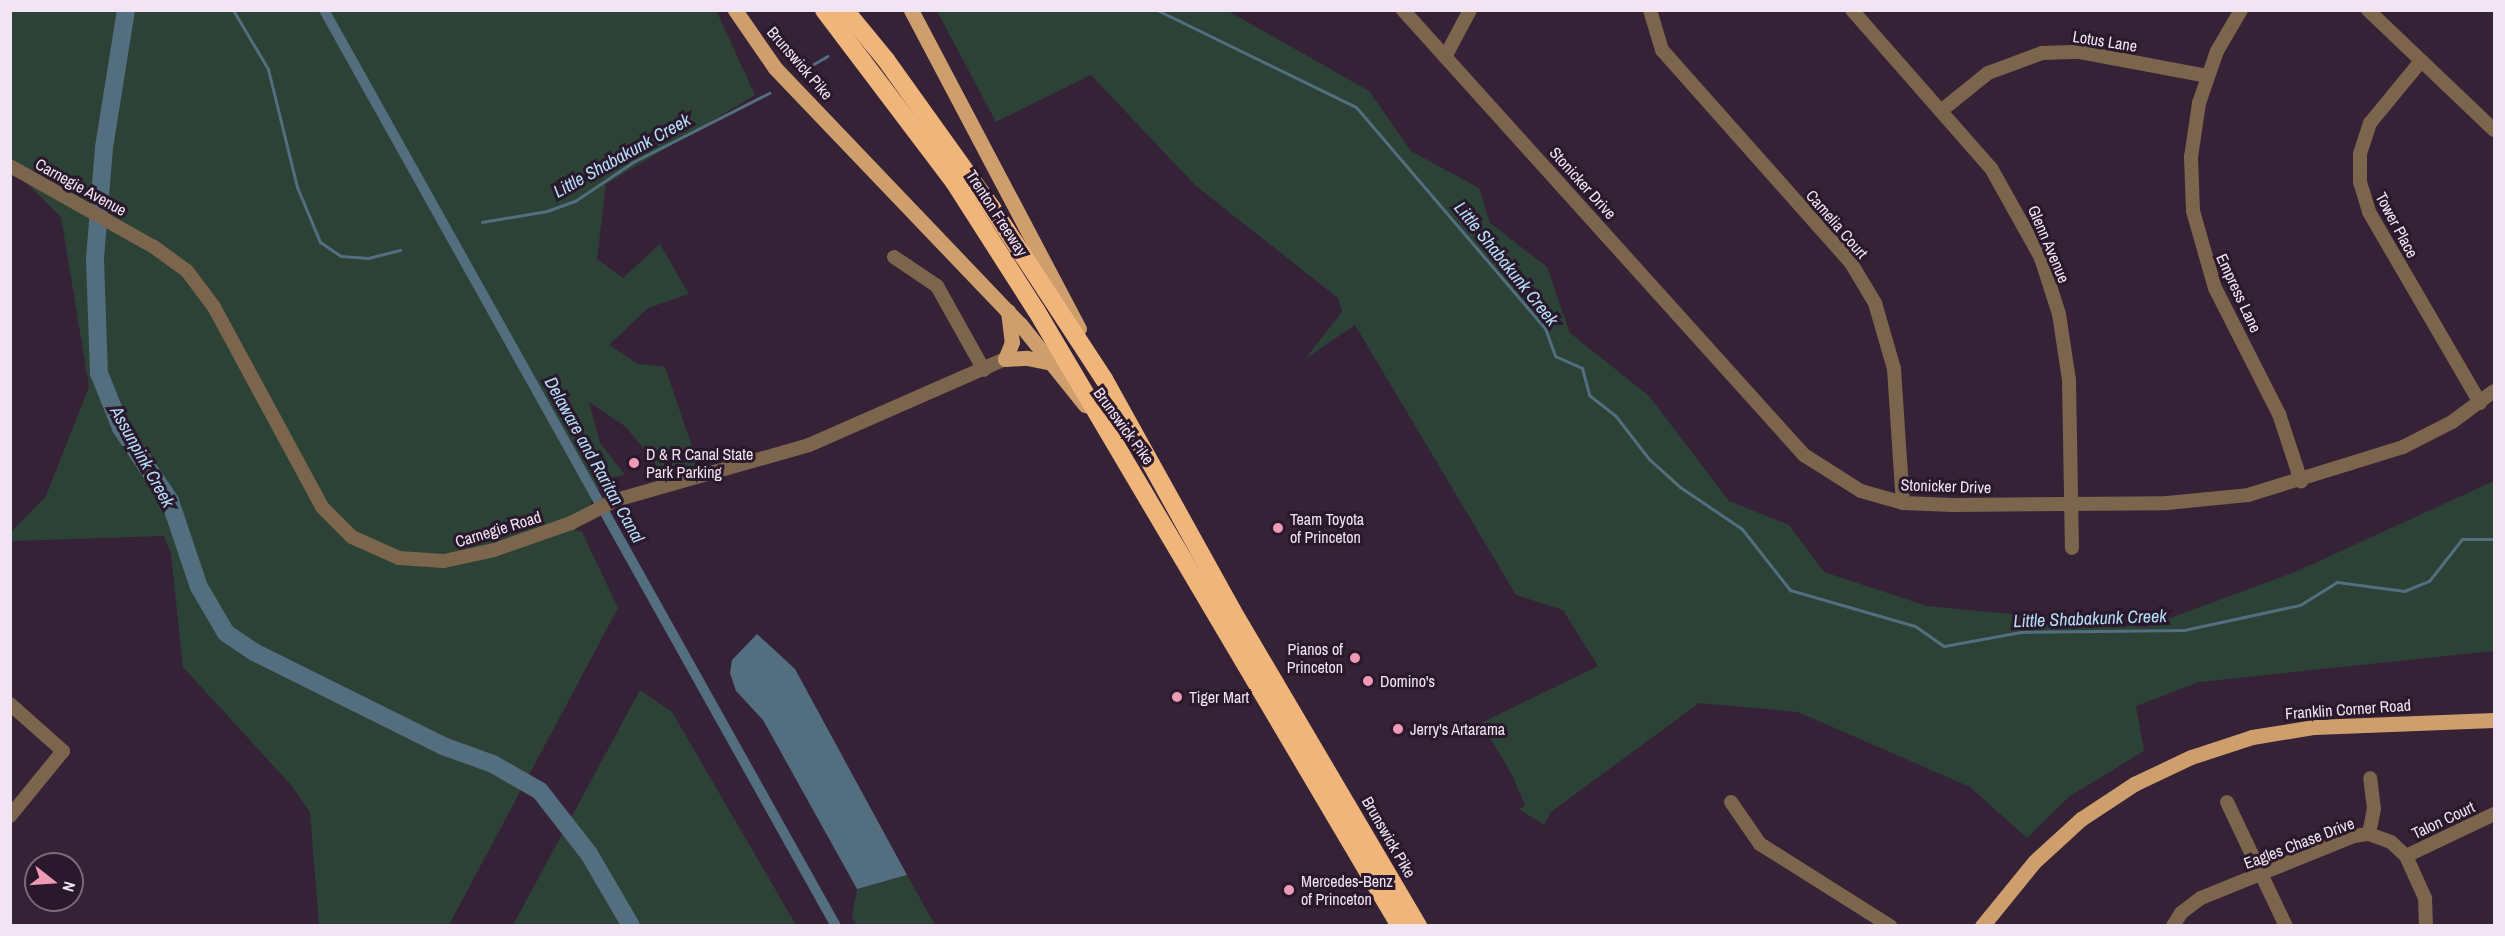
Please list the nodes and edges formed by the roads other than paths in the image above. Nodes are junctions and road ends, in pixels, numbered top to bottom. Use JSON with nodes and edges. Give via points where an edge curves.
{"nodes":[{"id":1,"x":735,"y":10,"type":"edge"},
{"id":2,"x":824,"y":10,"type":"edge"},
{"id":3,"x":845,"y":10,"type":"edge"},
{"id":4,"x":911,"y":10,"type":"edge"},
{"id":5,"x":1403,"y":10,"type":"edge"},
{"id":6,"x":1470,"y":10,"type":"edge"},
{"id":7,"x":1650,"y":10,"type":"edge"},
{"id":8,"x":1852,"y":10,"type":"edge"},
{"id":9,"x":2241,"y":10,"type":"edge"},
{"id":10,"x":2368,"y":10,"type":"edge"},
{"id":11,"x":1445,"y":57,"type":"junction"},
{"id":12,"x":2421,"y":61,"type":"junction"},
{"id":13,"x":2207,"y":76,"type":"junction"},
{"id":14,"x":1942,"y":110,"type":"junction"},
{"id":15,"x":2494,"y":130,"type":"edge"},
{"id":16,"x":10,"y":166,"type":"edge"},
{"id":17,"x":135,"y":236,"type":"joint"},
{"id":18,"x":894,"y":257,"type":"dead end"},
{"id":19,"x":1008,"y":311,"type":"junction"},
{"id":20,"x":1005,"y":359,"type":"junction"},
{"id":21,"x":1052,"y":363,"type":"junction"},
{"id":22,"x":984,"y":370,"type":"junction"},
{"id":23,"x":1104,"y":379,"type":"junction"},
{"id":24,"x":2494,"y":392,"type":"edge"},
{"id":25,"x":2480,"y":403,"type":"junction"},
{"id":26,"x":1120,"y":449,"type":"junction"},
{"id":27,"x":2301,"y":481,"type":"junction"},
{"id":28,"x":1903,"y":503,"type":"junction"},
{"id":29,"x":2072,"y":504,"type":"junction"},
{"id":30,"x":2072,"y":548,"type":"dead end"},
{"id":31,"x":10,"y":704,"type":"edge"},
{"id":32,"x":2494,"y":720,"type":"edge"},
{"id":33,"x":2370,"y":778,"type":"dead end"},
{"id":34,"x":1731,"y":802,"type":"dead end"},
{"id":35,"x":2227,"y":802,"type":"dead end"},
{"id":36,"x":2494,"y":814,"type":"edge"},
{"id":37,"x":10,"y":816,"type":"edge"},
{"id":38,"x":2369,"y":834,"type":"junction"},
{"id":39,"x":2406,"y":856,"type":"junction"},
{"id":40,"x":2262,"y":874,"type":"junction"},
{"id":41,"x":1400,"y":926,"type":"edge"},
{"id":42,"x":1418,"y":926,"type":"edge"},
{"id":43,"x":1890,"y":926,"type":"edge"},
{"id":44,"x":1982,"y":926,"type":"edge"},
{"id":45,"x":2173,"y":926,"type":"edge"},
{"id":46,"x":2286,"y":926,"type":"edge"},
{"id":47,"x":2426,"y":926,"type":"edge"}],
"edges":[{"from":1,"to":19,"type":"main road","name":"Brunswick Pike","via":[[775,68]]},
{"from":2,"to":26,"type":"highway","name":"Trenton Freeway","via":[[954,182]]},
{"from":3,"to":23,"type":"highway","name":"Trenton Freeway","via":[[886,60],[992,208]]},
{"from":4,"to":23,"type":"main road","name":"Brunswick Pike"},
{"from":5,"to":11,"type":"street","name":"Stonicker Drive"},
{"from":6,"to":11,"type":"street"},
{"from":7,"to":28,"type":"street","name":"Camelia Court","via":[[1662,50],[1851,263],[1875,303],[1894,369]]},
{"from":8,"to":14,"type":"street","name":"Glenn Avenue"},
{"from":9,"to":13,"type":"street","name":"Empress Lane"},
{"from":10,"to":12,"type":"street"},
{"from":11,"to":28,"type":"street","name":"Stonicker Drive","via":[[1804,455],[1841,482]]},
{"from":12,"to":15,"type":"street"},
{"from":12,"to":25,"type":"street","name":"Tower Place","via":[[2370,123],[2360,154],[2360,182],[2369,212]]},
{"from":13,"to":14,"type":"street","name":"Lotus Lane","via":[[2080,52],[2042,53],[1988,73]]},
{"from":13,"to":27,"type":"street","name":"Empress Lane","via":[[2191,157],[2199,241],[2215,288],[2279,414]]},
{"from":14,"to":29,"type":"street","name":"Glenn Avenue","via":[[1979,152],[2012,199],[2051,286],[2069,380]]},
{"from":16,"to":17,"type":"street","name":"Carnegie Avenue"},
{"from":17,"to":22,"type":"street","name":"Carnegie Road","via":[[173,259],[204,291],[311,491],[333,520],[362,544],[412,560],[460,559],[543,533],[616,501],[774,457]]},
{"from":18,"to":22,"type":"street","via":[[937,286]]},
{"from":19,"to":20,"type":"main road","via":[[1012,342]]},
{"from":19,"to":21,"type":"main road","name":"Brunswick Pike"},
{"from":20,"to":21,"type":"main road"},
{"from":20,"to":22,"type":"street","name":"Carnegie Road"},
{"from":21,"to":26,"type":"main road","name":"Brunswick Pike"},
{"from":23,"to":42,"type":"highway","name":"Brunswick Pike","via":[[1232,610]]},
{"from":24,"to":25,"type":"street","name":"Stonicker Drive"},
{"from":25,"to":27,"type":"street","name":"Stonicker Drive","via":[[2403,447]]},
{"from":26,"to":41,"type":"highway","name":"Brunswick Pike"},
{"from":27,"to":29,"type":"street","name":"Stonicker Drive","via":[[2205,501]]},
{"from":28,"to":29,"type":"street","name":"Stonicker Drive"},
{"from":29,"to":30,"type":"street","name":"Glenn Avenue"},
{"from":31,"to":37,"type":"street","via":[[63,751]]},
{"from":32,"to":44,"type":"main road","name":"Franklin Corner Road","via":[[2314,727],[2252,737],[2191,757],[2134,784],[2081,819],[2034,862]]},
{"from":33,"to":38,"type":"street","via":[[2374,808]]},
{"from":34,"to":43,"type":"street","via":[[1760,844]]},
{"from":35,"to":40,"type":"street"},
{"from":36,"to":39,"type":"street","name":"Talon Court"},
{"from":38,"to":39,"type":"street","name":"Eagles Chase Drive","via":[[2391,842]]},
{"from":38,"to":40,"type":"street","name":"Eagles Chase Drive","via":[[2354,836]]},
{"from":39,"to":47,"type":"street","name":"Eagles Chase Drive","via":[[2425,898]]},
{"from":40,"to":45,"type":"street","name":"Eagles Chase Drive","via":[[2201,898],[2181,913]]},
{"from":40,"to":46,"type":"street"}]}
